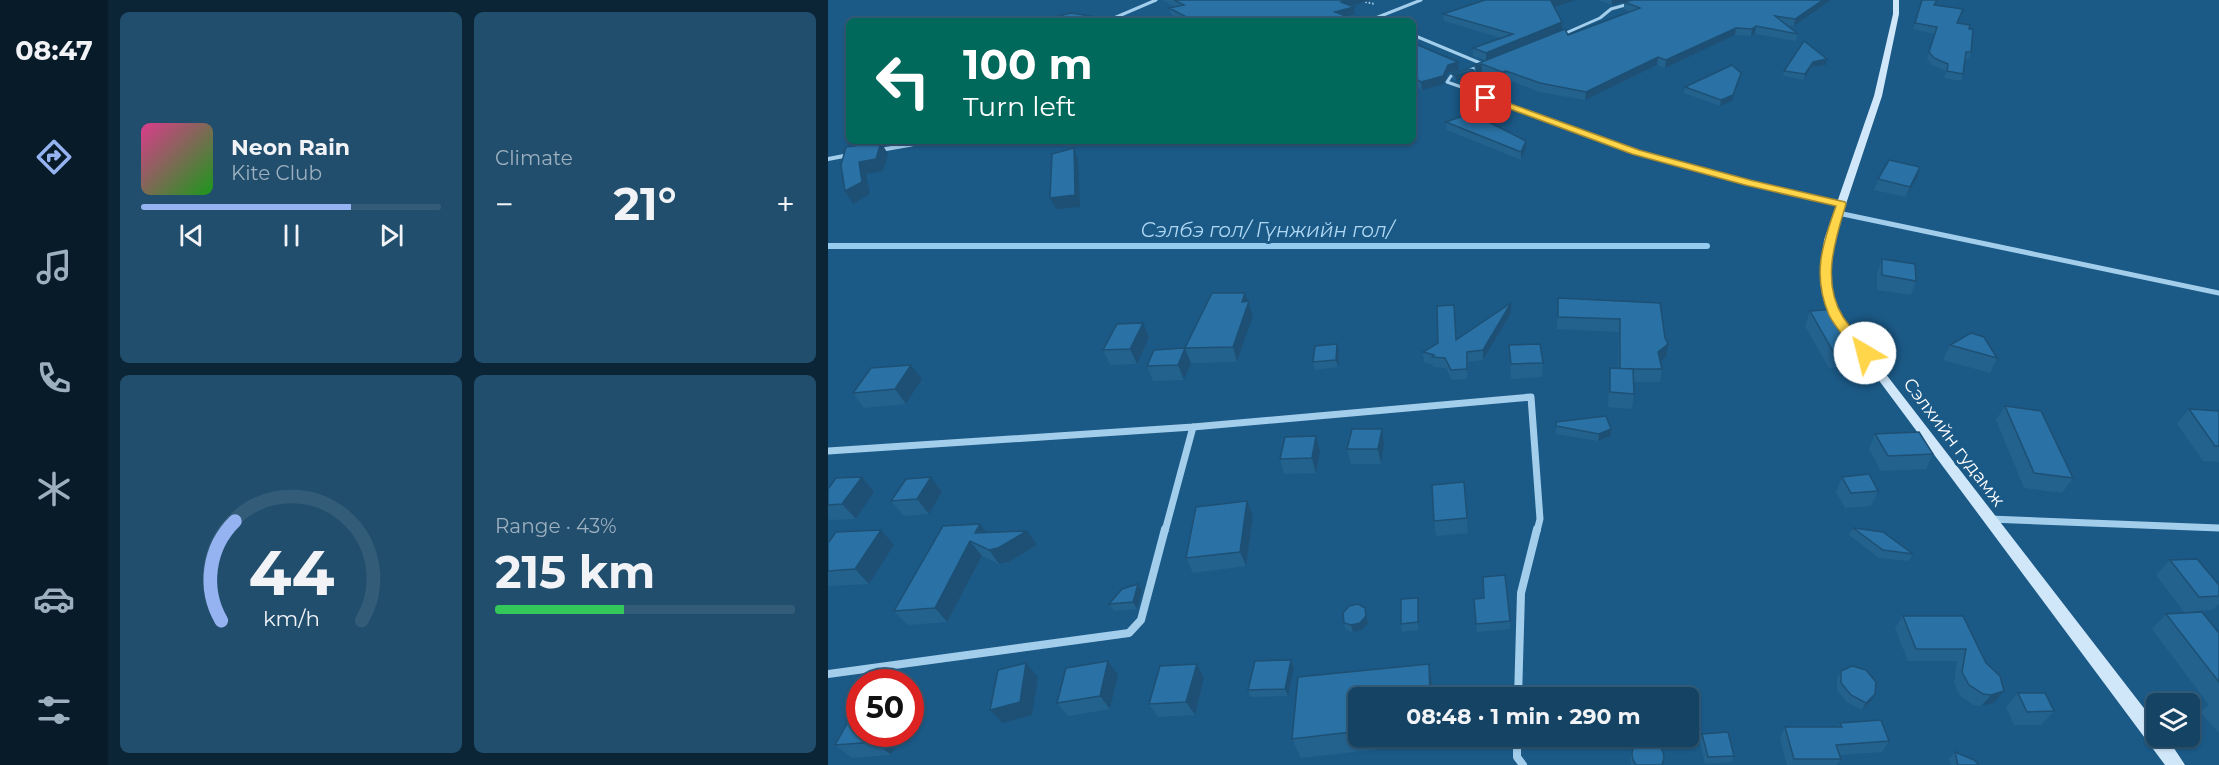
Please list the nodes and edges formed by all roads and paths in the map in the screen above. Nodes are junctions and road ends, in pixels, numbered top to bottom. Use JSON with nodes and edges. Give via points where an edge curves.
{"nodes":[{"id":1,"x":1156,"y":0,"type":"edge"},
{"id":2,"x":1420,"y":0,"type":"edge"},
{"id":3,"x":1643,"y":0,"type":"edge"},
{"id":4,"x":1896,"y":0,"type":"edge"},
{"id":5,"x":1113,"y":18,"type":"edge"},
{"id":6,"x":1375,"y":18,"type":"edge"},
{"id":7,"x":1416,"y":36,"type":"edge"},
{"id":8,"x":1549,"y":40,"type":"edge"},
{"id":9,"x":911,"y":144,"type":"edge"},
{"id":10,"x":916,"y":144,"type":"edge"},
{"id":11,"x":909,"y":146,"type":"junction"},
{"id":12,"x":871,"y":152,"type":"edge"},
{"id":13,"x":860,"y":154,"type":"edge"},
{"id":14,"x":828,"y":159,"type":"edge"},
{"id":15,"x":1840,"y":209,"type":"junction"},
{"id":16,"x":2219,"y":293,"type":"edge"},
{"id":17,"x":1193,"y":427,"type":"junction"},
{"id":18,"x":828,"y":451,"type":"edge"},
{"id":19,"x":1990,"y":519,"type":"junction"},
{"id":20,"x":2219,"y":528,"type":"edge"},
{"id":21,"x":828,"y":674,"type":"edge"},
{"id":22,"x":1518,"y":687,"type":"edge"},
{"id":23,"x":1516,"y":747,"type":"edge"},
{"id":24,"x":1522,"y":765,"type":"edge"},
{"id":25,"x":2176,"y":765,"type":"edge"}],
"edges":[{"from":1,"to":5,"type":"street"},
{"from":2,"to":6,"type":"street"},
{"from":3,"to":8,"type":"street","via":[[1611,9],[1600,18]]},
{"from":4,"to":15,"type":"main road","name":"Сэлхийн гудамж","via":[[1878,96]]},
{"from":7,"to":15,"type":"street","via":[[1486,65],[1448,79],[1447,82],[1465,90],[1635,152]]},
{"from":9,"to":11,"type":"street"},
{"from":10,"to":11,"type":"street"},
{"from":11,"to":12,"type":"street"},
{"from":13,"to":14,"type":"street"},
{"from":15,"to":16,"type":"street"},
{"from":15,"to":19,"type":"main road","name":"Сэлхийн гудамж","via":[[1829,240],[1825,283],[1836,316]]},
{"from":17,"to":18,"type":"street"},
{"from":17,"to":21,"type":"street","via":[[1141,620],[1129,633]]},
{"from":17,"to":22,"type":"street","via":[[1531,397],[1539,519],[1521,593]]},
{"from":19,"to":20,"type":"street"},
{"from":19,"to":25,"type":"main road","name":"Сэлхийн гудамж"},
{"from":23,"to":24,"type":"street","via":[[1516,757]]}]}
